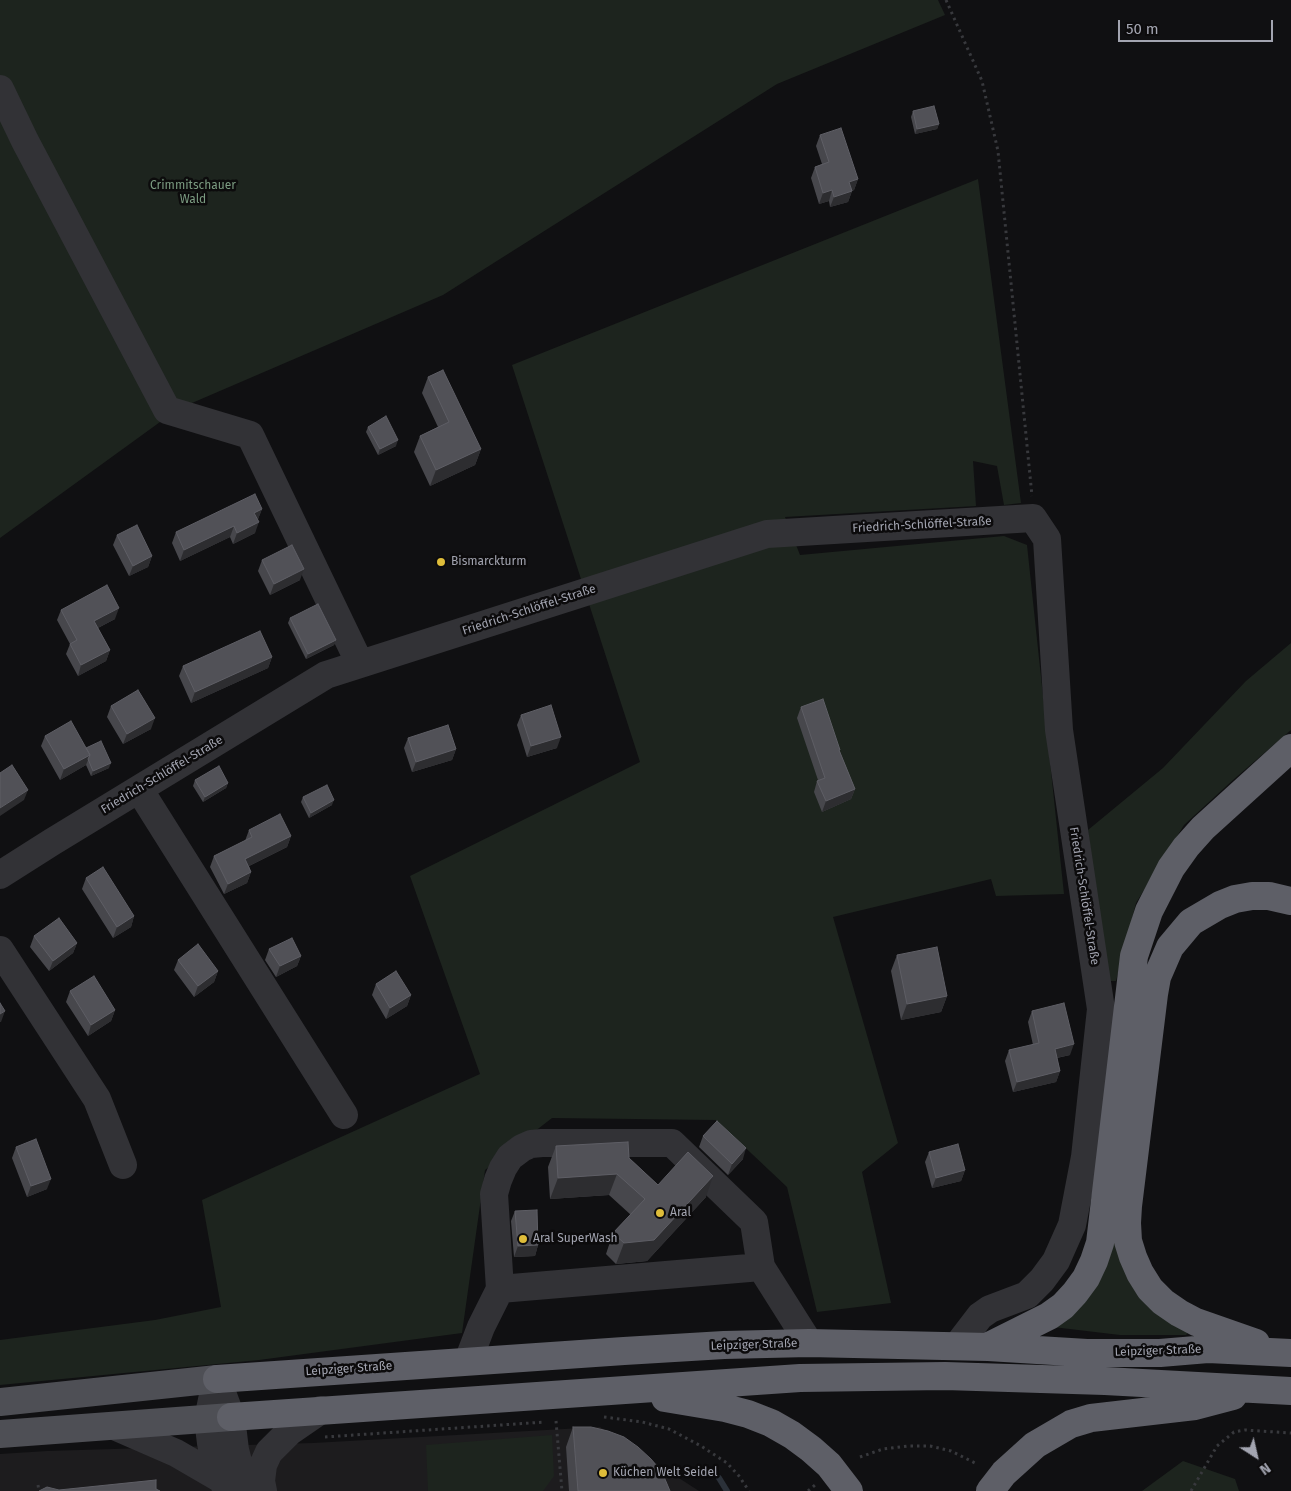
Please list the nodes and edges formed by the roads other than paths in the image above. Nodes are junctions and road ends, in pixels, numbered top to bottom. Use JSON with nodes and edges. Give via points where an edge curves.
{"nodes":[{"id":1,"x":0,"y":89,"type":"edge"},
{"id":2,"x":360,"y":664,"type":"junction"},
{"id":3,"x":1291,"y":748,"type":"edge"},
{"id":4,"x":139,"y":789,"type":"junction"},
{"id":5,"x":0,"y":875,"type":"edge"},
{"id":6,"x":1291,"y":901,"type":"edge"},
{"id":7,"x":0,"y":950,"type":"edge"},
{"id":8,"x":344,"y":1115,"type":"dead end"},
{"id":9,"x":123,"y":1165,"type":"dead end"},
{"id":10,"x":761,"y":1267,"type":"junction"},
{"id":11,"x":500,"y":1289,"type":"junction"},
{"id":12,"x":809,"y":1343,"type":"junction"},
{"id":13,"x":957,"y":1346,"type":"junction"},
{"id":14,"x":988,"y":1347,"type":"junction"},
{"id":15,"x":1287,"y":1353,"type":"edge"},
{"id":16,"x":468,"y":1361,"type":"junction"},
{"id":17,"x":217,"y":1379,"type":"junction"},
{"id":18,"x":1277,"y":1390,"type":"edge"},
{"id":19,"x":614,"y":1391,"type":"junction"},
{"id":20,"x":0,"y":1402,"type":"edge"},
{"id":21,"x":320,"y":1410,"type":"junction"},
{"id":22,"x":219,"y":1418,"type":"junction"},
{"id":23,"x":114,"y":1426,"type":"junction"},
{"id":24,"x":0,"y":1434,"type":"edge"},
{"id":25,"x":225,"y":1485,"type":"edge"},
{"id":26,"x":248,"y":1491,"type":"edge"},
{"id":27,"x":263,"y":1491,"type":"edge"},
{"id":28,"x":849,"y":1491,"type":"edge"},
{"id":29,"x":990,"y":1491,"type":"edge"}],
"edges":[{"from":1,"to":2,"type":"street","via":[[167,410],[250,435]]},
{"from":2,"to":4,"type":"street","name":"Friedrich-Schlöffel-Straße","via":[[326,675]]},
{"from":2,"to":13,"type":"street","name":"Friedrich-Schlöffel-Straße","via":[[767,534],[1033,518],[1047,539],[1059,730],[1101,1009],[1085,1157],[1072,1225],[1056,1261],[1042,1280],[1027,1294],[980,1316]]},
{"from":3,"to":14,"type":"highway","via":[[1202,828],[1172,868],[1149,911],[1134,956],[1100,1243],[1086,1278],[1063,1306],[1049,1316]]},
{"from":4,"to":5,"type":"street","name":"Friedrich-Schlöffel-Straße"},
{"from":4,"to":8,"type":"street"},
{"from":6,"to":15,"type":"highway","via":[[1252,896],[1220,905],[1191,922],[1170,947],[1157,977],[1154,994],[1127,1223],[1128,1241],[1140,1273],[1163,1302],[1196,1322]]},
{"from":7,"to":9,"type":"street","via":[[98,1099]]},
{"from":10,"to":11,"type":"street"},
{"from":10,"to":11,"type":"street","via":[[754,1222],[672,1143],[542,1143],[531,1144],[510,1157],[498,1180],[494,1194]]},
{"from":10,"to":12,"type":"street"},
{"from":11,"to":16,"type":"street"},
{"from":12,"to":13,"type":"highway","name":"Leipziger Straße"},
{"from":12,"to":16,"type":"highway","name":"Leipziger Straße"},
{"from":13,"to":14,"type":"highway","name":"Leipziger Straße"},
{"from":14,"to":15,"type":"highway","name":"Leipziger Straße","via":[[1087,1353],[1208,1349]]},
{"from":16,"to":17,"type":"highway","name":"Leipziger Straße"},
{"from":17,"to":20,"type":"main road","name":"Leipziger Straße"},
{"from":17,"to":22,"type":"street"},
{"from":18,"to":19,"type":"highway","via":[[945,1376],[800,1378]]},
{"from":18,"to":29,"type":"highway","via":[[1195,1406],[1091,1418],[1072,1424],[1035,1445],[1004,1473]]},
{"from":19,"to":21,"type":"highway"},
{"from":19,"to":28,"type":"highway","via":[[725,1408],[771,1423],[811,1449],[829,1465]]},
{"from":21,"to":22,"type":"highway"},
{"from":21,"to":27,"type":"street","via":[[289,1432],[269,1452],[263,1465]]},
{"from":22,"to":23,"type":"main road"},
{"from":22,"to":25,"type":"street","via":[[210,1444]]},
{"from":22,"to":26,"type":"street","via":[[235,1450]]},
{"from":23,"to":24,"type":"main road"},
{"from":23,"to":25,"type":"street","via":[[176,1453]]}]}
